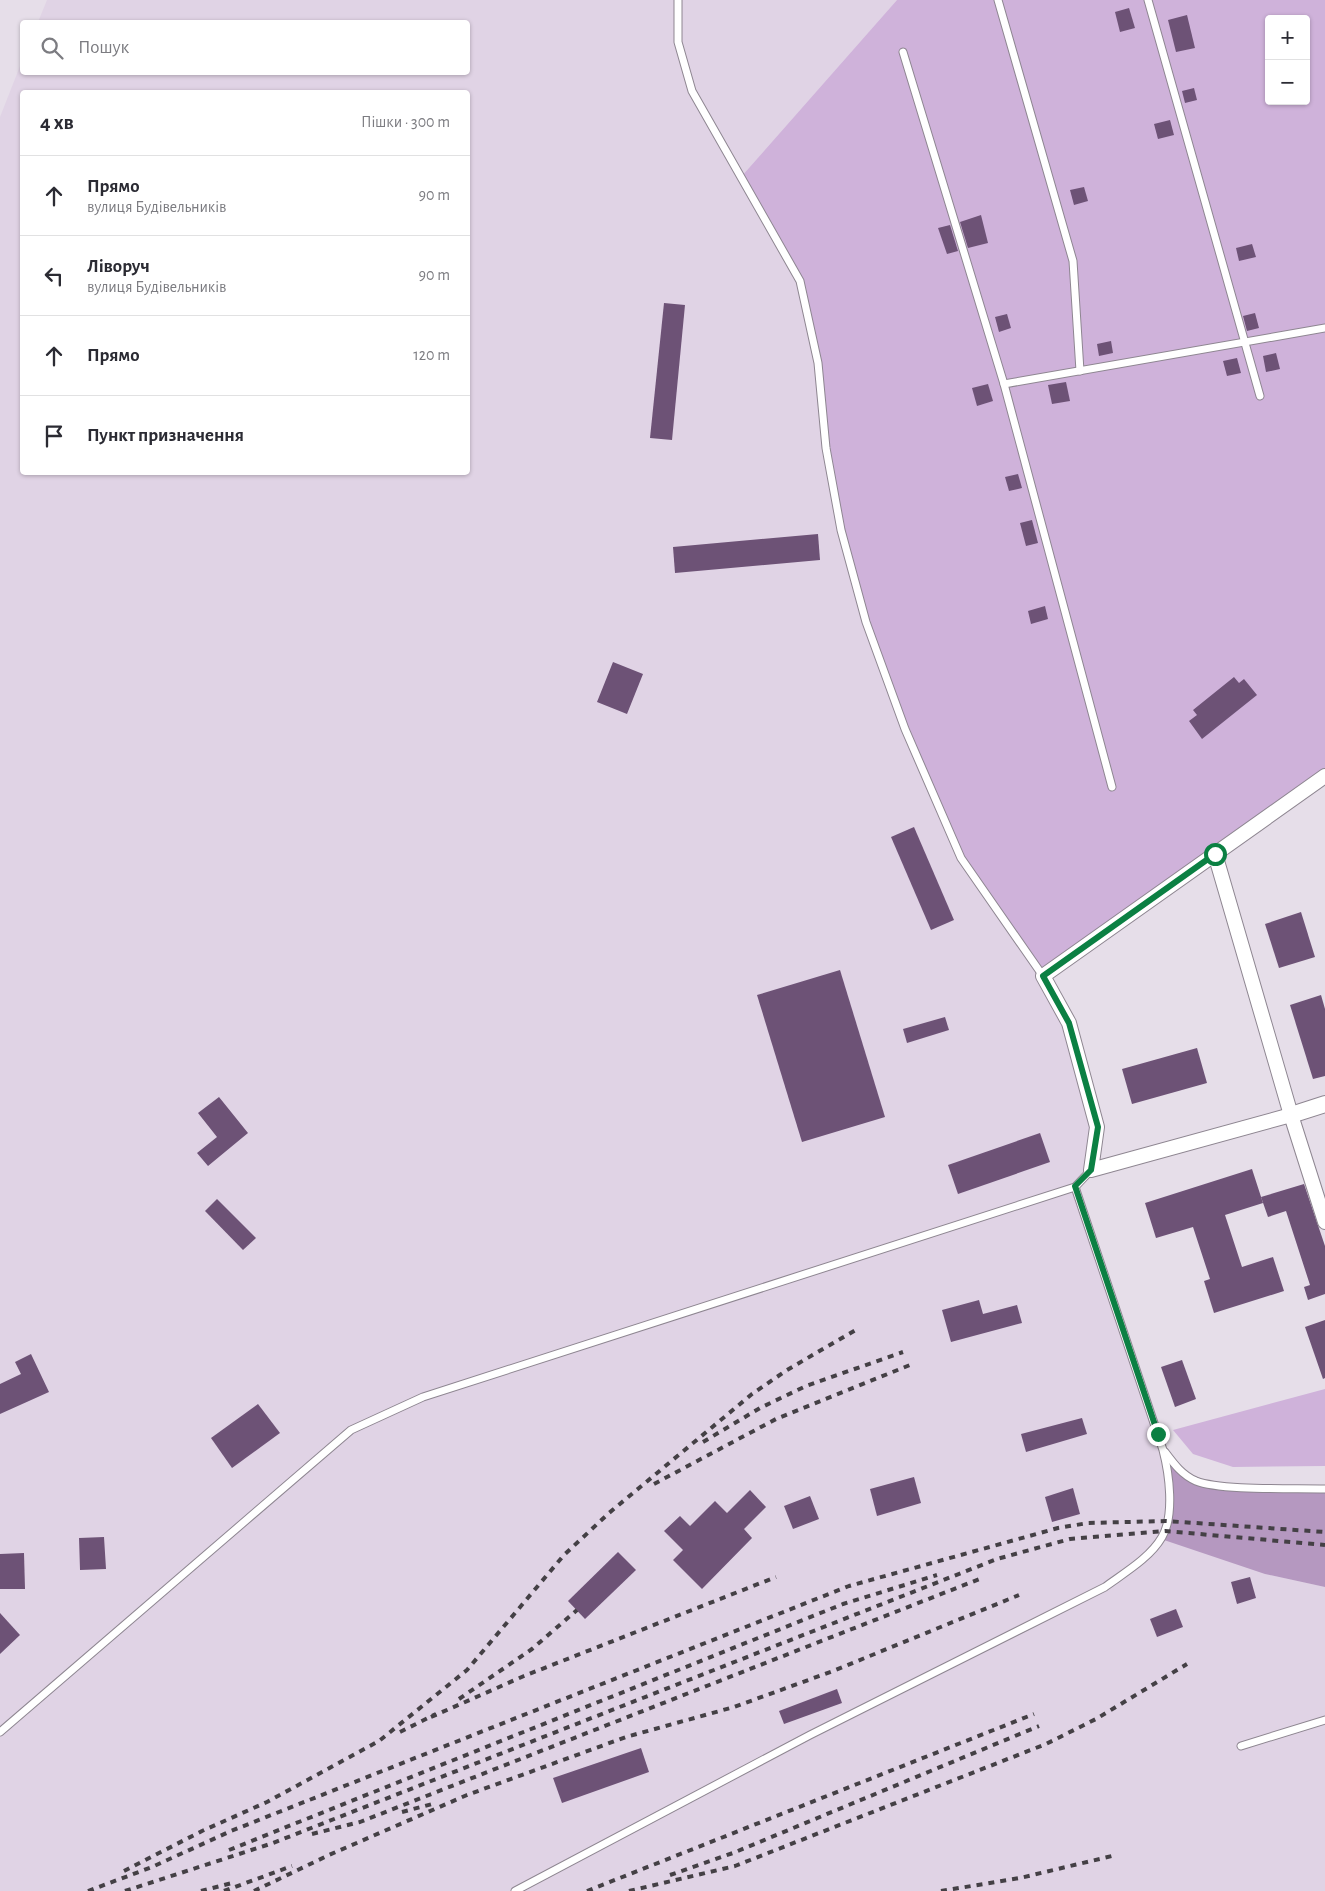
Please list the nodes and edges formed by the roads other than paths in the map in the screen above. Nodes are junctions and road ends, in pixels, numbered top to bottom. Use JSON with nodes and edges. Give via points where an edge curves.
{"nodes":[{"id":1,"x":678,"y":0,"type":"edge"},
{"id":2,"x":998,"y":0,"type":"edge"},
{"id":3,"x":1148,"y":0,"type":"edge"},
{"id":4,"x":903,"y":52,"type":"dead end"},
{"id":5,"x":1325,"y":328,"type":"edge"},
{"id":6,"x":1244,"y":343,"type":"junction"},
{"id":7,"x":1080,"y":371,"type":"junction"},
{"id":8,"x":1004,"y":384,"type":"junction"},
{"id":9,"x":1260,"y":396,"type":"dead end"},
{"id":10,"x":1325,"y":776,"type":"edge"},
{"id":11,"x":1112,"y":787,"type":"dead end"},
{"id":12,"x":1215,"y":854,"type":"junction"},
{"id":13,"x":1043,"y":976,"type":"junction"},
{"id":14,"x":1325,"y":1104,"type":"edge"},
{"id":15,"x":1291,"y":1115,"type":"junction"},
{"id":16,"x":1091,"y":1170,"type":"junction"},
{"id":17,"x":1075,"y":1186,"type":"junction"},
{"id":18,"x":1325,"y":1222,"type":"edge"},
{"id":19,"x":1164,"y":1450,"type":"junction"},
{"id":20,"x":1325,"y":1489,"type":"edge"},
{"id":21,"x":1325,"y":1720,"type":"edge"},
{"id":22,"x":0,"y":1732,"type":"edge"},
{"id":23,"x":1241,"y":1746,"type":"dead end"},
{"id":24,"x":516,"y":1891,"type":"edge"}],
"edges":[{"from":1,"to":13,"type":"lane","via":[[678,42],[692,91],[800,281],[818,364],[826,448],[841,530],[866,622],[904,729],[961,858]]},
{"from":2,"to":7,"type":"lane","via":[[1073,261]]},
{"from":3,"to":6,"type":"lane"},
{"from":4,"to":8,"type":"lane"},
{"from":5,"to":6,"type":"lane"},
{"from":6,"to":7,"type":"lane"},
{"from":6,"to":9,"type":"lane"},
{"from":7,"to":8,"type":"lane"},
{"from":8,"to":11,"type":"lane"},
{"from":10,"to":12,"type":"street"},
{"from":12,"to":13,"type":"street"},
{"from":12,"to":15,"type":"street"},
{"from":13,"to":16,"type":"street","via":[[1069,1023],[1098,1127]]},
{"from":14,"to":15,"type":"street"},
{"from":15,"to":16,"type":"street"},
{"from":15,"to":18,"type":"street"},
{"from":16,"to":17,"type":"lane"},
{"from":17,"to":19,"type":"lane"},
{"from":17,"to":22,"type":"lane","via":[[423,1397],[351,1430]]},
{"from":19,"to":20,"type":"lane","via":[[1179,1470],[1197,1481],[1225,1486]]},
{"from":19,"to":24,"type":"lane","via":[[1170,1478],[1165,1532],[1137,1563],[1105,1587],[810,1735]]},
{"from":21,"to":23,"type":"lane"}]}
